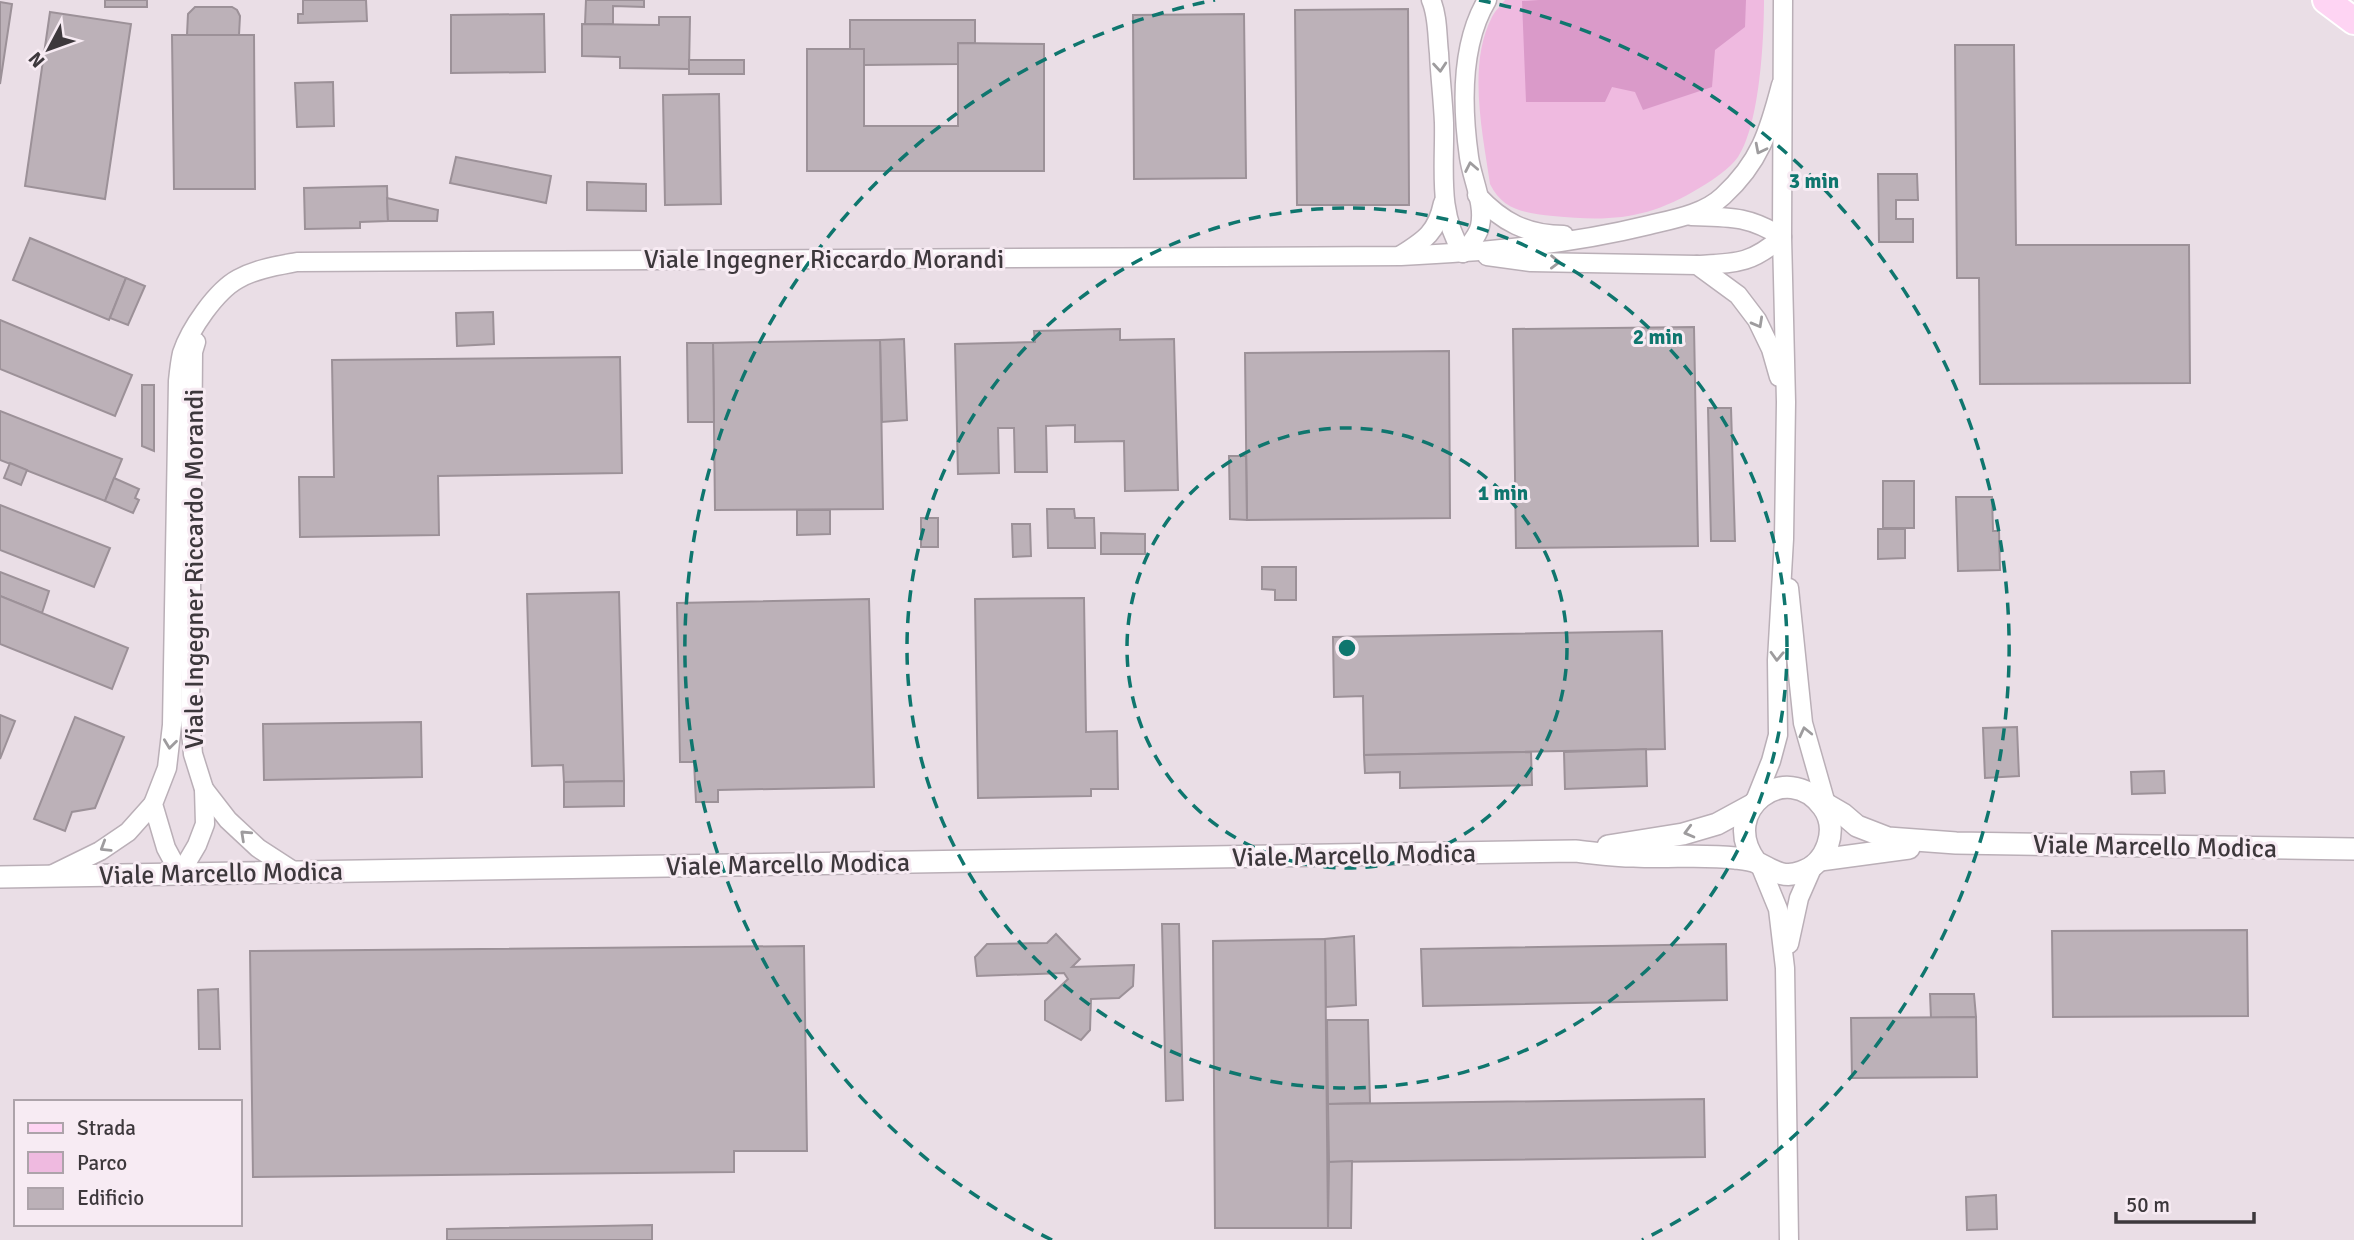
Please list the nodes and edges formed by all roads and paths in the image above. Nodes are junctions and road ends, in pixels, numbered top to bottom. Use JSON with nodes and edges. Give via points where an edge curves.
{"nodes":[{"id":1,"x":1431,"y":0,"type":"edge"},
{"id":2,"x":1487,"y":0,"type":"edge"},
{"id":3,"x":1783,"y":0,"type":"edge"},
{"id":4,"x":2326,"y":0,"type":"edge"},
{"id":5,"x":2354,"y":20,"type":"edge"},
{"id":6,"x":1782,"y":85,"type":"junction"},
{"id":7,"x":1477,"y":195,"type":"junction"},
{"id":8,"x":1444,"y":200,"type":"junction"},
{"id":9,"x":1688,"y":215,"type":"junction"},
{"id":10,"x":1603,"y":236,"type":"junction"},
{"id":11,"x":1782,"y":237,"type":"junction"},
{"id":12,"x":1463,"y":253,"type":"junction"},
{"id":13,"x":1401,"y":256,"type":"junction"},
{"id":14,"x":1697,"y":265,"type":"junction"},
{"id":15,"x":204,"y":315,"type":"junction"},
{"id":16,"x":1786,"y":402,"type":"junction"},
{"id":17,"x":1784,"y":540,"type":"junction"},
{"id":18,"x":204,"y":789,"type":"junction"},
{"id":19,"x":1753,"y":803,"type":"junction"},
{"id":20,"x":153,"y":804,"type":"junction"},
{"id":21,"x":1829,"y":810,"type":"junction"},
{"id":22,"x":1956,"y":842,"type":"junction"},
{"id":23,"x":2354,"y":849,"type":"edge"},
{"id":24,"x":1575,"y":851,"type":"junction"},
{"id":25,"x":1816,"y":863,"type":"junction"},
{"id":26,"x":1758,"y":864,"type":"junction"},
{"id":27,"x":295,"y":872,"type":"junction"},
{"id":28,"x":180,"y":874,"type":"junction"},
{"id":29,"x":0,"y":877,"type":"edge"},
{"id":30,"x":48,"y":877,"type":"junction"},
{"id":31,"x":1785,"y":968,"type":"junction"},
{"id":32,"x":1788,"y":1240,"type":"edge"}],
"edges":[{"from":1,"to":8,"type":"street","one_way":true,"via":[[1444,120]]},
{"from":7,"to":2,"type":"street","one_way":true,"via":[[1464,108],[1469,47]]},
{"from":3,"to":6,"type":"street"},
{"from":4,"to":5,"type":"main road"},
{"from":6,"to":9,"type":"street","one_way":true,"via":[[1770,129],[1752,164],[1721,198]]},
{"from":6,"to":11,"type":"street"},
{"from":7,"to":10,"type":"street","via":[[1502,218],[1524,229],[1550,235]]},
{"from":7,"to":12,"type":"street","via":[[1479,228]]},
{"from":8,"to":12,"type":"street","via":[[1448,225]]},
{"from":8,"to":13,"type":"street","via":[[1432,232]]},
{"from":9,"to":10,"type":"street"},
{"from":9,"to":11,"type":"street","via":[[1735,217],[1762,224]]},
{"from":10,"to":12,"type":"street"},
{"from":11,"to":14,"type":"street","via":[[1762,254],[1733,263]]},
{"from":11,"to":16,"type":"street"},
{"from":12,"to":13,"type":"street","name":"Viale Ingegner Riccardo Morandi"},
{"from":12,"to":14,"type":"street","one_way":true,"via":[[1531,262]]},
{"from":13,"to":15,"type":"street","name":"Viale Ingegner Riccardo Morandi","via":[[297,262],[237,279]]},
{"from":14,"to":16,"type":"street","one_way":true,"via":[[1738,295],[1757,320],[1771,349]]},
{"from":15,"to":18,"type":"street","name":"Viale Ingegner Riccardo Morandi","via":[[192,352],[190,720],[193,754]]},
{"from":15,"to":20,"type":"street","name":"Viale Ingegner Riccardo Morandi","one_way":true,"via":[[189,335],[178,380],[172,725],[167,768]]},
{"from":16,"to":17,"type":"street"},
{"from":17,"to":19,"type":"street","one_way":true,"via":[[1778,735]]},
{"from":21,"to":17,"type":"street","one_way":true,"via":[[1803,723]]},
{"from":27,"to":18,"type":"street","one_way":true,"via":[[258,848]]},
{"from":18,"to":28,"type":"street","name":"Viale Ingegner Riccardo Morandi","via":[[205,824]]},
{"from":19,"to":21,"type":"street","via":[[1774,789],[1785,788],[1807,793]]},
{"from":19,"to":24,"type":"street","one_way":true,"via":[[1717,824],[1683,834]]},
{"from":19,"to":26,"type":"street","via":[[1746,816],[1744,841]]},
{"from":20,"to":28,"type":"street","via":[[166,848]]},
{"from":20,"to":30,"type":"street","one_way":true,"via":[[128,832]]},
{"from":21,"to":22,"type":"street","via":[[1888,838]]},
{"from":21,"to":25,"type":"street","via":[[1831,835]]},
{"from":22,"to":23,"type":"street","name":"Viale Marcello Modica"},
{"from":22,"to":25,"type":"street"},
{"from":24,"to":26,"type":"street","via":[[1717,856]]},
{"from":24,"to":27,"type":"street","name":"Viale Marcello Modica"},
{"from":25,"to":26,"type":"street","via":[[1801,873],[1787,875]]},
{"from":25,"to":31,"type":"street","via":[[1793,917]]},
{"from":26,"to":31,"type":"street","via":[[1778,909]]},
{"from":27,"to":28,"type":"street","name":"Viale Marcello Modica"},
{"from":28,"to":30,"type":"street","name":"Viale Marcello Modica"},
{"from":29,"to":30,"type":"street","name":"Viale Marcello Modica"},
{"from":31,"to":32,"type":"street"}]}
